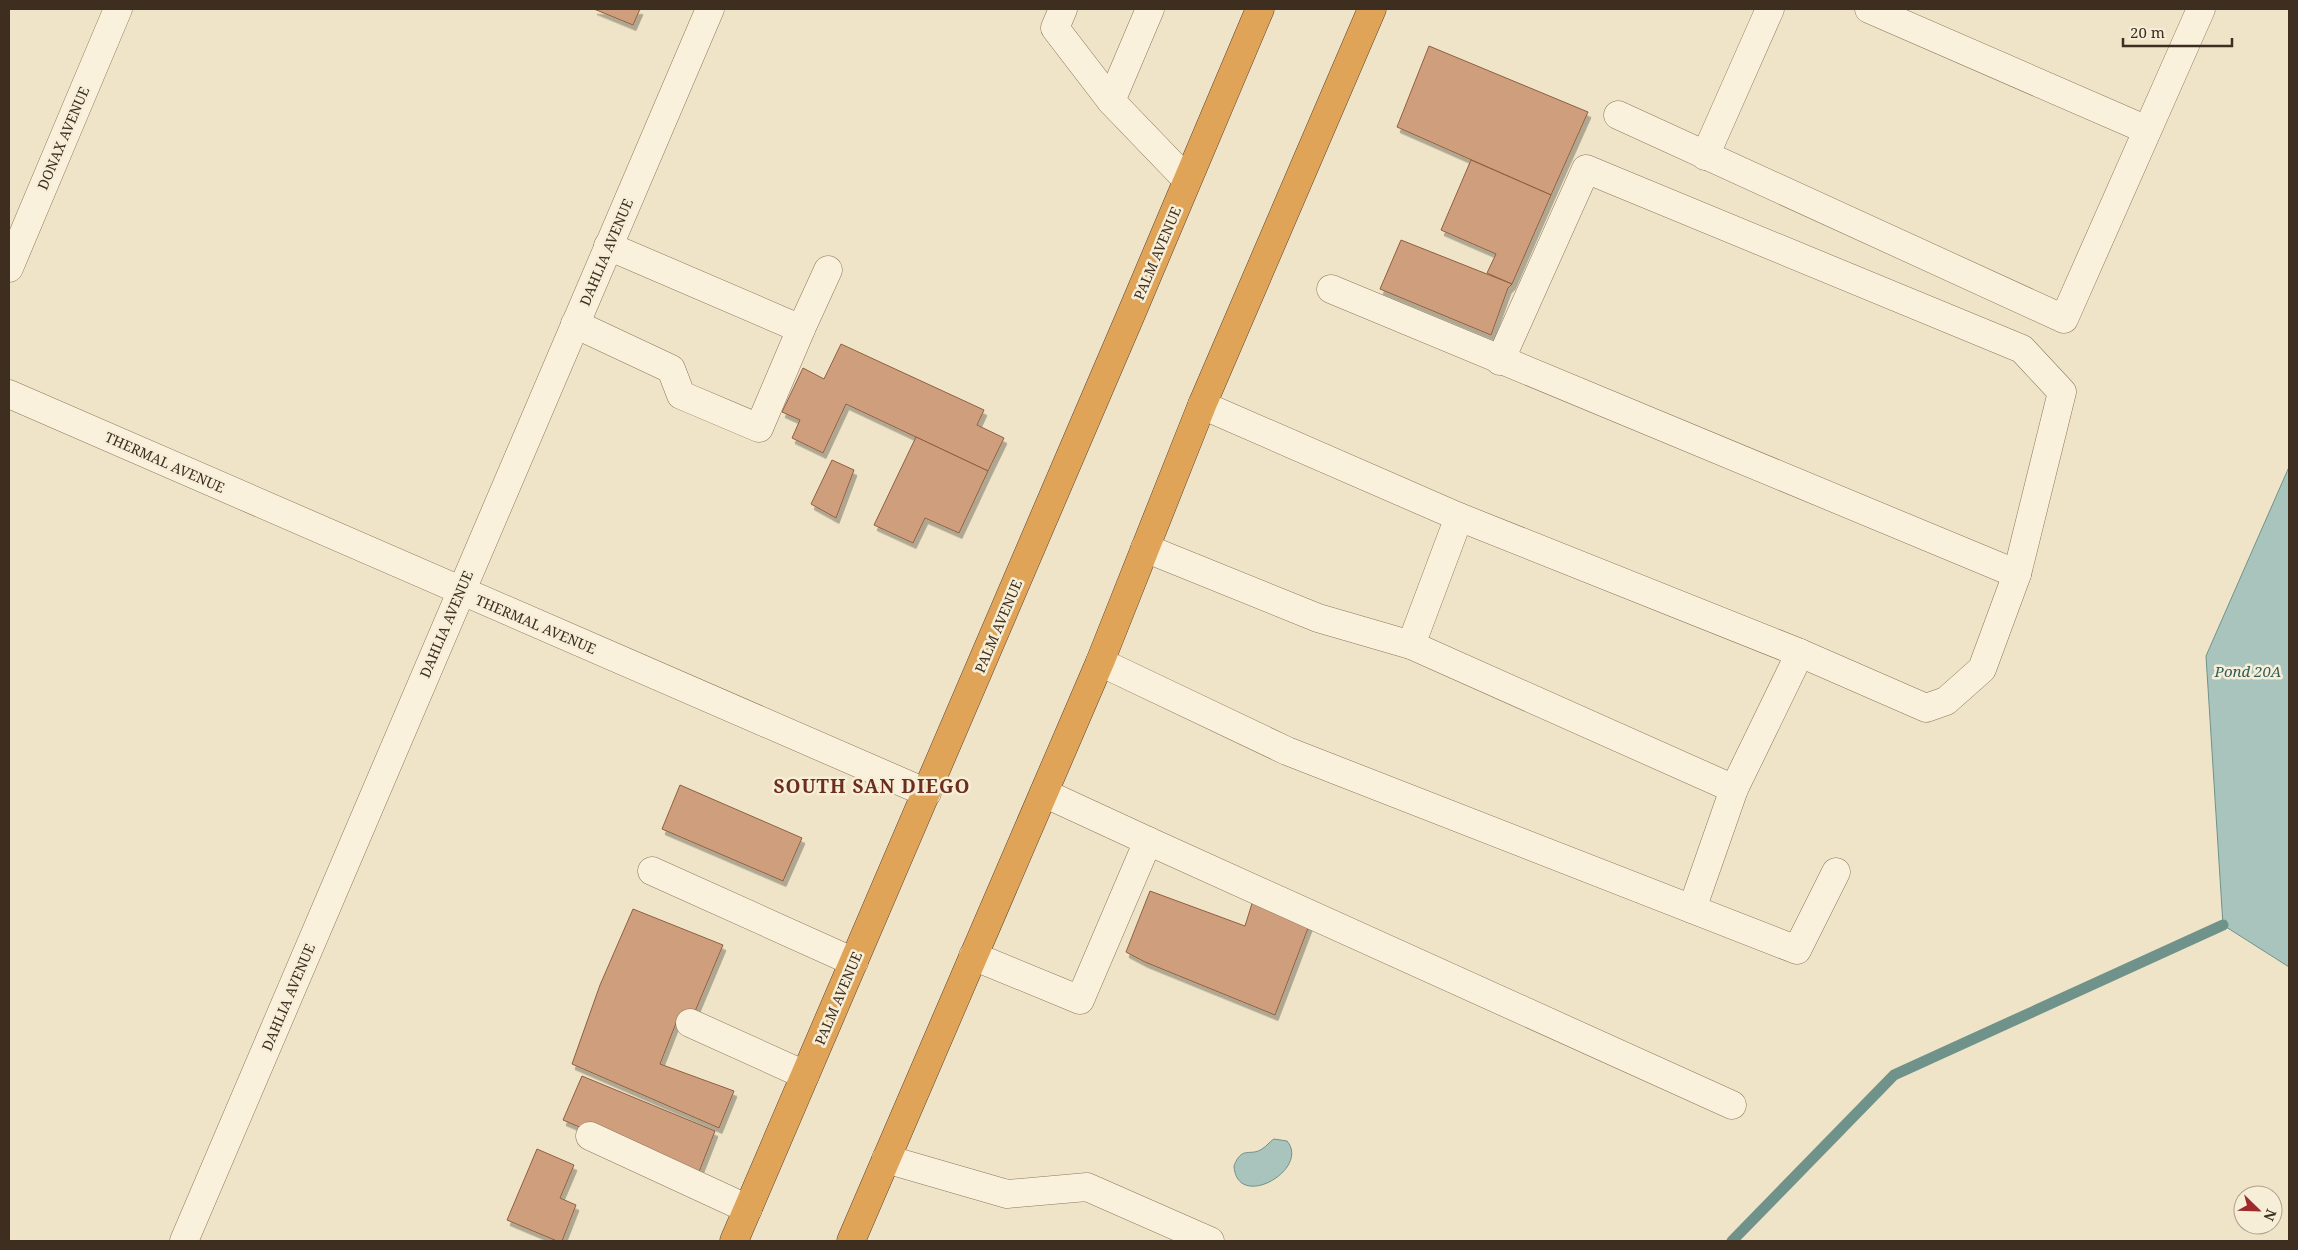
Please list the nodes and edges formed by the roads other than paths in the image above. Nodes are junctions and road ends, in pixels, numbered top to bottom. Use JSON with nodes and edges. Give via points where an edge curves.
{"nodes":[{"id":1,"x":118,"y":9,"type":"edge"},
{"id":2,"x":710,"y":9,"type":"edge"},
{"id":3,"x":1063,"y":9,"type":"edge"},
{"id":4,"x":1150,"y":9,"type":"edge"},
{"id":5,"x":1260,"y":9,"type":"edge"},
{"id":6,"x":1372,"y":9,"type":"edge"},
{"id":7,"x":1770,"y":9,"type":"edge"},
{"id":8,"x":1869,"y":9,"type":"edge"},
{"id":9,"x":2201,"y":9,"type":"edge"},
{"id":10,"x":1111,"y":101,"type":"junction"},
{"id":11,"x":1618,"y":115,"type":"dead end"},
{"id":12,"x":2147,"y":130,"type":"junction"},
{"id":13,"x":1705,"y":156,"type":"junction"},
{"id":14,"x":1187,"y":180,"type":"junction"},
{"id":15,"x":608,"y":246,"type":"junction"},
{"id":16,"x":9,"y":268,"type":"edge"},
{"id":17,"x":828,"y":270,"type":"dead end"},
{"id":18,"x":1331,"y":289,"type":"dead end"},
{"id":19,"x":574,"y":324,"type":"junction"},
{"id":20,"x":801,"y":329,"type":"junction"},
{"id":21,"x":1500,"y":361,"type":"junction"},
{"id":22,"x":9,"y":394,"type":"edge"},
{"id":23,"x":1202,"y":405,"type":"junction"},
{"id":24,"x":1459,"y":517,"type":"junction"},
{"id":25,"x":1145,"y":548,"type":"junction"},
{"id":26,"x":2017,"y":574,"type":"junction"},
{"id":27,"x":460,"y":591,"type":"junction"},
{"id":28,"x":1411,"y":645,"type":"junction"},
{"id":29,"x":1800,"y":653,"type":"junction"},
{"id":30,"x":1100,"y":662,"type":"junction"},
{"id":31,"x":1734,"y":789,"type":"junction"},
{"id":32,"x":927,"y":793,"type":"junction"},
{"id":33,"x":1044,"y":793,"type":"junction"},
{"id":34,"x":1148,"y":841,"type":"junction"},
{"id":35,"x":652,"y":871,"type":"dead end"},
{"id":36,"x":1836,"y":872,"type":"dead end"},
{"id":37,"x":1692,"y":909,"type":"junction"},
{"id":38,"x":974,"y":956,"type":"junction"},
{"id":39,"x":854,"y":962,"type":"junction"},
{"id":40,"x":690,"y":1023,"type":"dead end"},
{"id":41,"x":805,"y":1075,"type":"junction"},
{"id":42,"x":1732,"y":1105,"type":"dead end"},
{"id":43,"x":590,"y":1136,"type":"dead end"},
{"id":44,"x":886,"y":1159,"type":"junction"},
{"id":45,"x":748,"y":1209,"type":"junction"},
{"id":46,"x":184,"y":1241,"type":"edge"},
{"id":47,"x":734,"y":1241,"type":"edge"},
{"id":48,"x":851,"y":1241,"type":"edge"},
{"id":49,"x":1210,"y":1241,"type":"edge"}],
"edges":[{"from":1,"to":16,"type":"street","name":"DONAX AVENUE"},
{"from":2,"to":15,"type":"street","name":"DAHLIA AVENUE"},
{"from":3,"to":10,"type":"street","via":[[1055,28]]},
{"from":4,"to":10,"type":"street"},
{"from":5,"to":14,"type":"highway","name":"PALM AVENUE"},
{"from":6,"to":23,"type":"highway"},
{"from":7,"to":13,"type":"street"},
{"from":8,"to":12,"type":"street"},
{"from":9,"to":12,"type":"street"},
{"from":10,"to":14,"type":"street"},
{"from":11,"to":13,"type":"street"},
{"from":12,"to":13,"type":"street","via":[[2064,319]]},
{"from":14,"to":32,"type":"highway","name":"PALM AVENUE"},
{"from":15,"to":19,"type":"street","name":"DAHLIA AVENUE"},
{"from":15,"to":20,"type":"street"},
{"from":17,"to":20,"type":"street"},
{"from":18,"to":21,"type":"street"},
{"from":19,"to":20,"type":"street","via":[[671,369],[681,395],[759,428]]},
{"from":19,"to":27,"type":"street","name":"DAHLIA AVENUE"},
{"from":21,"to":26,"type":"street"},
{"from":21,"to":26,"type":"street","via":[[1586,170],[2022,349],[2062,392]]},
{"from":22,"to":27,"type":"street","name":"THERMAL AVENUE"},
{"from":23,"to":24,"type":"street"},
{"from":23,"to":25,"type":"highway"},
{"from":24,"to":28,"type":"street"},
{"from":24,"to":29,"type":"street"},
{"from":25,"to":28,"type":"street","via":[[1318,618]]},
{"from":25,"to":30,"type":"highway"},
{"from":26,"to":29,"type":"street","via":[[1982,669],[1946,701],[1926,708]]},
{"from":27,"to":32,"type":"street","name":"THERMAL AVENUE"},
{"from":27,"to":46,"type":"street","name":"DAHLIA AVENUE"},
{"from":28,"to":31,"type":"street"},
{"from":29,"to":31,"type":"street"},
{"from":30,"to":33,"type":"highway"},
{"from":30,"to":37,"type":"street","via":[[1286,751]]},
{"from":31,"to":37,"type":"street"},
{"from":32,"to":39,"type":"highway","name":"PALM AVENUE"},
{"from":33,"to":34,"type":"street"},
{"from":33,"to":38,"type":"highway"},
{"from":34,"to":38,"type":"street","via":[[1080,1000]]},
{"from":34,"to":42,"type":"street"},
{"from":35,"to":39,"type":"street"},
{"from":36,"to":37,"type":"street","via":[[1797,950]]},
{"from":38,"to":44,"type":"highway"},
{"from":39,"to":41,"type":"highway","name":"PALM AVENUE"},
{"from":40,"to":41,"type":"street"},
{"from":41,"to":45,"type":"highway","name":"PALM AVENUE"},
{"from":43,"to":45,"type":"street"},
{"from":44,"to":48,"type":"highway"},
{"from":44,"to":49,"type":"street","via":[[1007,1194],[1087,1187]]},
{"from":45,"to":47,"type":"highway","name":"PALM AVENUE"}]}
